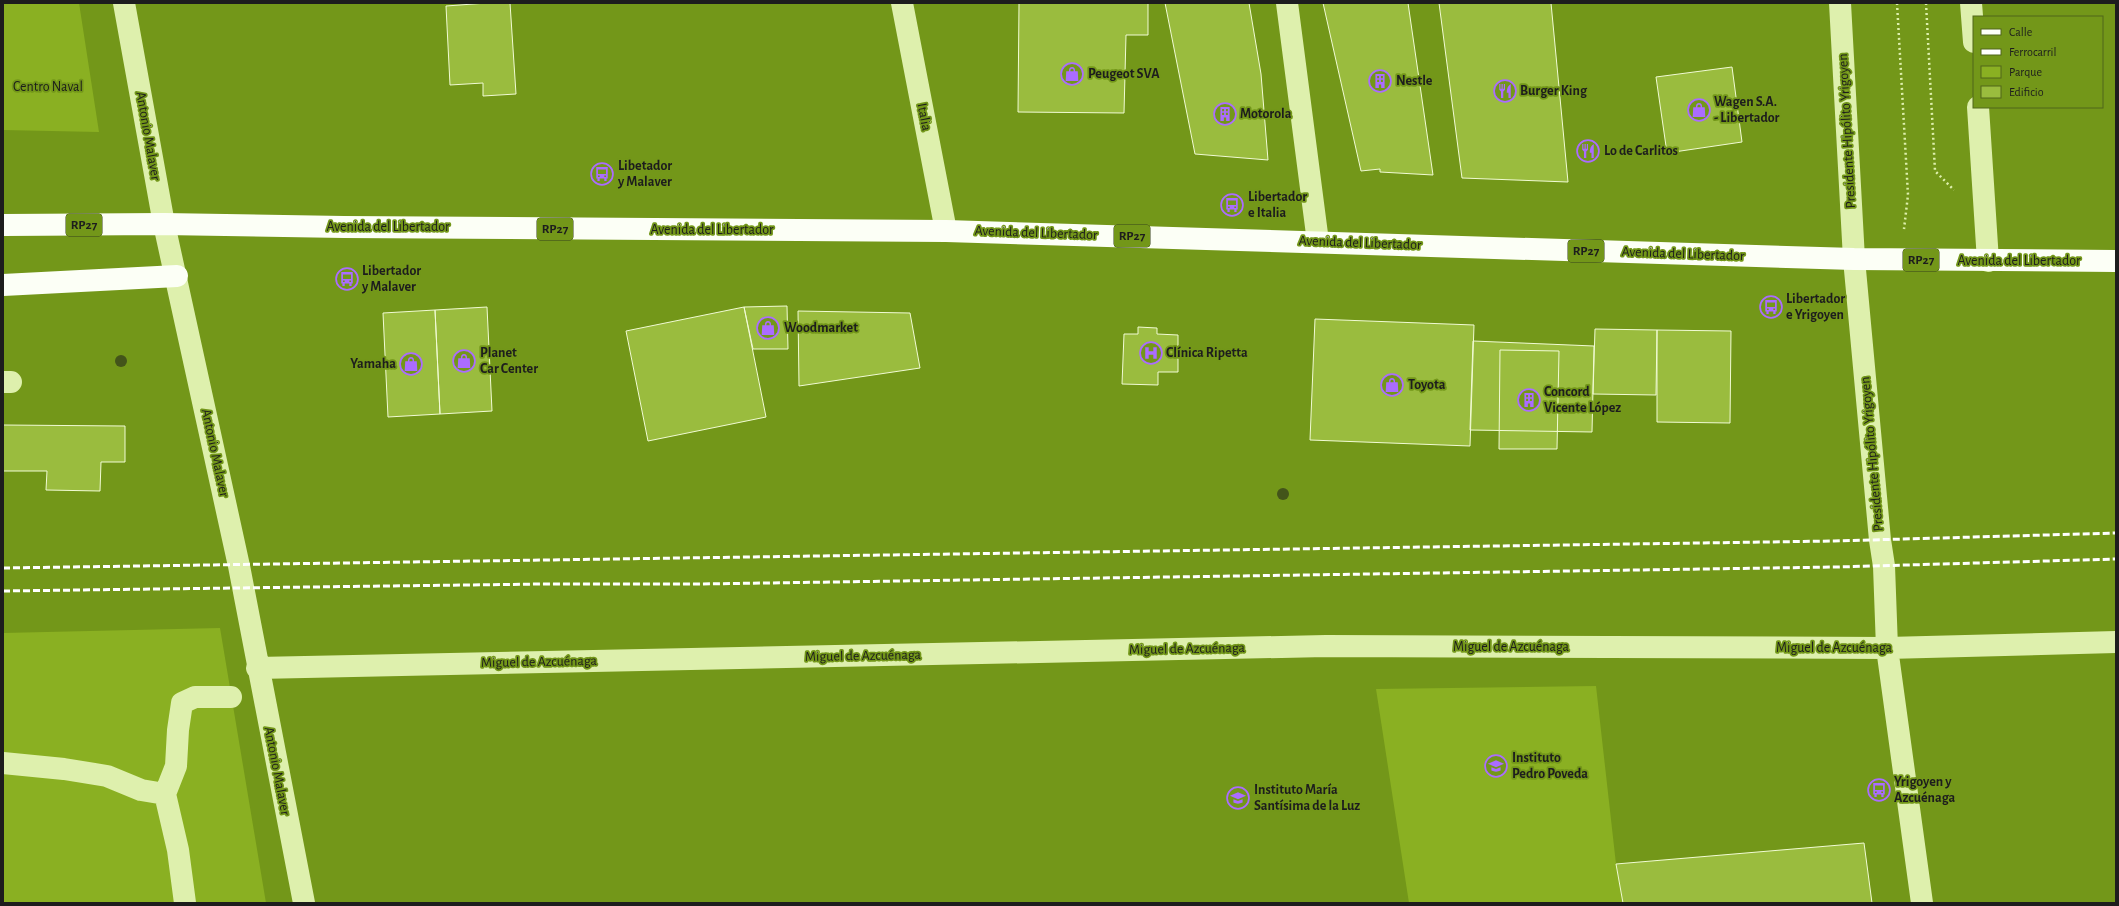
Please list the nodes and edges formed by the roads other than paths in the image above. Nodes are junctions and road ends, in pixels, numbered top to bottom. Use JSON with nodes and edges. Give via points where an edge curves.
{"nodes":[{"id":1,"x":124,"y":3,"type":"edge"},
{"id":2,"x":902,"y":3,"type":"edge"},
{"id":3,"x":1287,"y":3,"type":"edge"},
{"id":4,"x":1840,"y":3,"type":"edge"},
{"id":5,"x":1971,"y":3,"type":"edge"},
{"id":6,"x":1973,"y":29,"type":"edge"},
{"id":7,"x":1978,"y":108,"type":"edge"},
{"id":8,"x":164,"y":224,"type":"junction"},
{"id":9,"x":3,"y":225,"type":"edge"},
{"id":10,"x":946,"y":231,"type":"junction"},
{"id":11,"x":1318,"y":242,"type":"junction"},
{"id":12,"x":1854,"y":259,"type":"junction"},
{"id":13,"x":1988,"y":261,"type":"junction"},
{"id":14,"x":2116,"y":262,"type":"edge"},
{"id":15,"x":177,"y":276,"type":"junction"},
{"id":16,"x":3,"y":285,"type":"edge"},
{"id":17,"x":2116,"y":642,"type":"edge"},
{"id":18,"x":1887,"y":648,"type":"junction"},
{"id":19,"x":257,"y":668,"type":"junction"},
{"id":20,"x":231,"y":697,"type":"dead end"},
{"id":21,"x":3,"y":763,"type":"edge"},
{"id":22,"x":165,"y":794,"type":"junction"},
{"id":23,"x":185,"y":903,"type":"edge"},
{"id":24,"x":304,"y":903,"type":"edge"},
{"id":25,"x":1922,"y":903,"type":"edge"}],
"edges":[{"from":1,"to":8,"type":"street","name":"Antonio Malaver"},
{"from":2,"to":10,"type":"street","name":"Italia"},
{"from":3,"to":11,"type":"street"},
{"from":4,"to":12,"type":"street","name":"Presidente Hipólito Yrigoyen"},
{"from":5,"to":6,"type":"street"},
{"from":7,"to":13,"type":"street"},
{"from":8,"to":9,"type":"main road","name":"Avenida del Libertador","number":"RP27"},
{"from":8,"to":10,"type":"main road","name":"Avenida del Libertador","number":"RP27"},
{"from":8,"to":15,"type":"street","name":"Antonio Malaver"},
{"from":10,"to":11,"type":"main road","name":"Avenida del Libertador","number":"RP27"},
{"from":11,"to":12,"type":"main road","name":"Avenida del Libertador","number":"RP27"},
{"from":12,"to":13,"type":"main road","name":"Avenida del Libertador","number":"RP27"},
{"from":12,"to":18,"type":"street","name":"Presidente Hipólito Yrigoyen","via":[[1884,566]]},
{"from":13,"to":14,"type":"main road","name":"Avenida del Libertador","number":"RP27"},
{"from":15,"to":16,"type":"main road"},
{"from":15,"to":19,"type":"street","name":"Antonio Malaver","via":[[239,566]]},
{"from":17,"to":18,"type":"street","name":"Miguel de Azcuénaga"},
{"from":18,"to":19,"type":"street","name":"Miguel de Azcuénaga","via":[[1326,646]]},
{"from":18,"to":25,"type":"street","name":"Presidente Hipólito Yrigoyen"},
{"from":19,"to":24,"type":"street","name":"Antonio Malaver"},
{"from":20,"to":22,"type":"street","via":[[195,697],[182,703],[176,766]]},
{"from":21,"to":22,"type":"street","via":[[107,776],[141,790]]},
{"from":22,"to":23,"type":"street","via":[[178,850]]}]}
